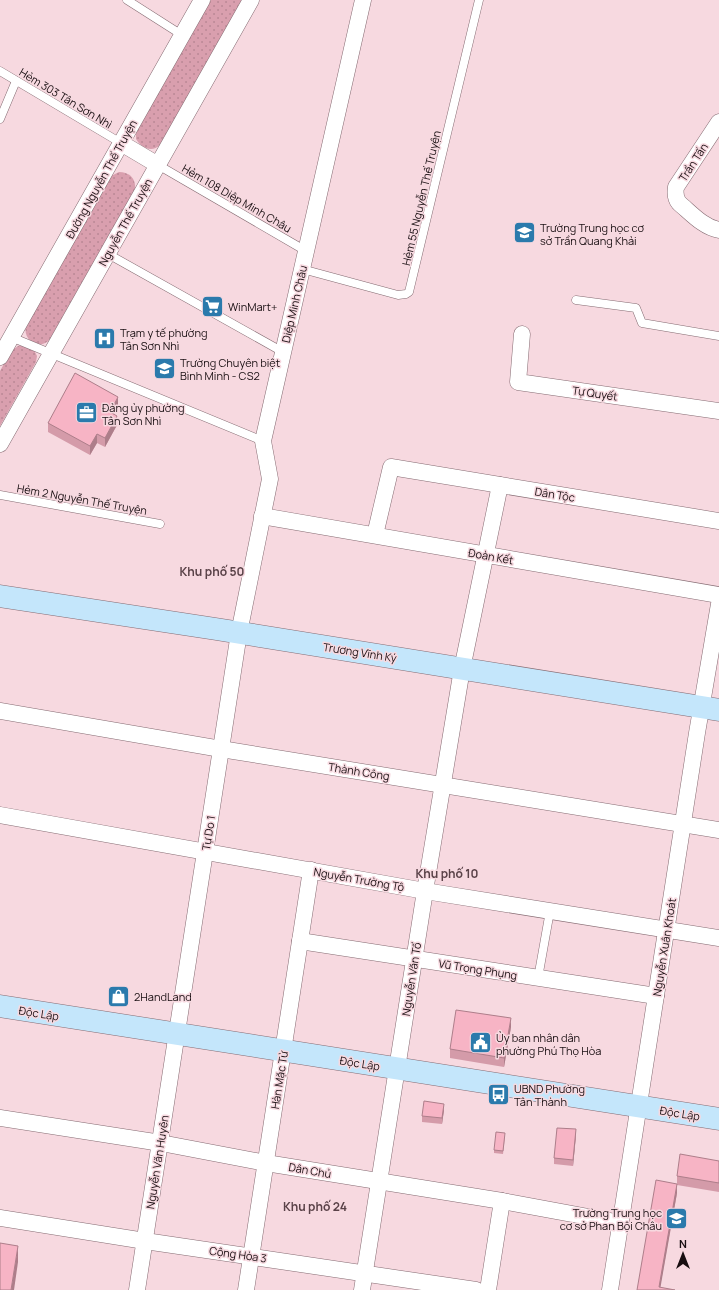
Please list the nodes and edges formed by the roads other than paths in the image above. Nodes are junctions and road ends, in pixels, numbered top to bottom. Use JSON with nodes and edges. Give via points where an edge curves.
{"nodes":[{"id":1,"x":127,"y":0,"type":"edge"},
{"id":2,"x":202,"y":0,"type":"edge"},
{"id":3,"x":251,"y":0,"type":"edge"},
{"id":4,"x":363,"y":0,"type":"edge"},
{"id":5,"x":479,"y":0,"type":"edge"},
{"id":6,"x":182,"y":34,"type":"junction"},
{"id":7,"x":0,"y":72,"type":"edge"},
{"id":8,"x":16,"y":81,"type":"junction"},
{"id":9,"x":0,"y":119,"type":"edge"},
{"id":10,"x":719,"y":122,"type":"edge"},
{"id":11,"x":121,"y":143,"type":"junction"},
{"id":12,"x":158,"y":165,"type":"junction"},
{"id":13,"x":719,"y":230,"type":"edge"},
{"id":14,"x":306,"y":251,"type":"junction"},
{"id":15,"x":108,"y":254,"type":"junction"},
{"id":16,"x":302,"y":269,"type":"junction"},
{"id":17,"x":576,"y":300,"type":"dead end"},
{"id":18,"x":522,"y":334,"type":"dead end"},
{"id":19,"x":719,"y":336,"type":"edge"},
{"id":20,"x":12,"y":337,"type":"junction"},
{"id":21,"x":283,"y":352,"type":"junction"},
{"id":22,"x":51,"y":353,"type":"junction"},
{"id":23,"x":0,"y":357,"type":"edge"},
{"id":24,"x":719,"y":411,"type":"edge"},
{"id":25,"x":263,"y":441,"type":"junction"},
{"id":26,"x":0,"y":444,"type":"edge"},
{"id":27,"x":500,"y":485,"type":"junction"},
{"id":28,"x":0,"y":495,"type":"edge"},
{"id":29,"x":262,"y":516,"type":"junction"},
{"id":30,"x":719,"y":521,"type":"edge"},
{"id":31,"x":160,"y":524,"type":"dead end"},
{"id":32,"x":375,"y":536,"type":"junction"},
{"id":33,"x":485,"y":555,"type":"junction"},
{"id":34,"x":719,"y":595,"type":"edge"},
{"id":35,"x":0,"y":596,"type":"edge"},
{"id":36,"x":719,"y":604,"type":"edge"},
{"id":37,"x":239,"y":633,"type":"junction"},
{"id":38,"x":462,"y":669,"type":"junction"},
{"id":39,"x":710,"y":709,"type":"edge"},
{"id":40,"x":0,"y":711,"type":"edge"},
{"id":41,"x":221,"y":749,"type":"junction"},
{"id":42,"x":442,"y":785,"type":"junction"},
{"id":43,"x":0,"y":815,"type":"edge"},
{"id":44,"x":683,"y":824,"type":"junction"},
{"id":45,"x":719,"y":830,"type":"edge"},
{"id":46,"x":205,"y":852,"type":"junction"},
{"id":47,"x":311,"y":870,"type":"junction"},
{"id":48,"x":425,"y":891,"type":"junction"},
{"id":49,"x":550,"y":911,"type":"junction"},
{"id":50,"x":667,"y":930,"type":"junction"},
{"id":51,"x":719,"y":938,"type":"edge"},
{"id":52,"x":300,"y":941,"type":"junction"},
{"id":53,"x":414,"y":959,"type":"junction"},
{"id":54,"x":538,"y":978,"type":"junction"},
{"id":55,"x":656,"y":996,"type":"junction"},
{"id":56,"x":0,"y":1006,"type":"edge"},
{"id":57,"x":177,"y":1034,"type":"junction"},
{"id":58,"x":283,"y":1051,"type":"junction"},
{"id":59,"x":397,"y":1069,"type":"junction"},
{"id":60,"x":639,"y":1107,"type":"junction"},
{"id":61,"x":0,"y":1118,"type":"edge"},
{"id":62,"x":719,"y":1119,"type":"edge"},
{"id":63,"x":161,"y":1143,"type":"junction"},
{"id":64,"x":266,"y":1163,"type":"junction"},
{"id":65,"x":379,"y":1182,"type":"junction"},
{"id":66,"x":502,"y":1201,"type":"junction"},
{"id":67,"x":0,"y":1218,"type":"edge"},
{"id":68,"x":621,"y":1223,"type":"junction"},
{"id":69,"x":145,"y":1241,"type":"junction"},
{"id":70,"x":251,"y":1256,"type":"junction"},
{"id":71,"x":365,"y":1274,"type":"junction"},
{"id":72,"x":137,"y":1290,"type":"edge"},
{"id":73,"x":246,"y":1290,"type":"edge"},
{"id":74,"x":362,"y":1290,"type":"edge"},
{"id":75,"x":476,"y":1290,"type":"edge"},
{"id":76,"x":488,"y":1290,"type":"edge"},
{"id":77,"x":610,"y":1290,"type":"edge"}],
"edges":[{"from":1,"to":6,"type":"lane"},
{"from":2,"to":6,"type":"street","name":"Đường Nguyễn Thế Truyện"},
{"from":3,"to":12,"type":"street","name":"Nguyễn Thế Truyện"},
{"from":4,"to":14,"type":"street","name":"Diệp Minh Châu"},
{"from":5,"to":16,"type":"lane","name":"Hẻm 55 Nguyễn Thế Truyện","via":[[409,292],[398,295]]},
{"from":6,"to":11,"type":"street","name":"Đường Nguyễn Thế Truyện"},
{"from":7,"to":8,"type":"lane","name":"Hẻm 303 Tân Sơn Nhì"},
{"from":8,"to":9,"type":"lane"},
{"from":8,"to":11,"type":"lane","name":"Hẻm 303 Tân Sơn Nhì"},
{"from":10,"to":13,"type":"street","name":"Trần Tấn","via":[[676,187],[675,196],[679,203],[706,226]]},
{"from":11,"to":12,"type":"street"},
{"from":11,"to":20,"type":"street","name":"Đường Nguyễn Thế Truyện"},
{"from":12,"to":14,"type":"lane","name":"Hẻm 108 Diệp Minh Châu"},
{"from":12,"to":15,"type":"street","name":"Nguyễn Thế Truyện"},
{"from":14,"to":16,"type":"street","name":"Diệp Minh Châu"},
{"from":15,"to":21,"type":"lane"},
{"from":15,"to":22,"type":"street","name":"Nguyễn Thế Truyện"},
{"from":16,"to":21,"type":"street","name":"Diệp Minh Châu"},
{"from":17,"to":19,"type":"lane","via":[[636,308],[642,323]]},
{"from":18,"to":24,"type":"street","name":"Tự Quyết","via":[[518,382]]},
{"from":20,"to":22,"type":"lane"},
{"from":20,"to":23,"type":"street","name":"Đường Nguyễn Thế Truyện"},
{"from":21,"to":25,"type":"street","name":"Diệp Minh Châu"},
{"from":22,"to":25,"type":"lane"},
{"from":22,"to":26,"type":"street","name":"Nguyễn Thế Truyện"},
{"from":25,"to":29,"type":"street","name":"Diệp Minh Châu","via":[[270,479]]},
{"from":27,"to":30,"type":"street","name":"Dân Tộc"},
{"from":27,"to":32,"type":"street","name":"Dân Tộc","via":[[391,467]]},
{"from":27,"to":33,"type":"street","name":"Nguyễn Văn Tố"},
{"from":28,"to":31,"type":"lane","name":"Hẻm 2 Nguyễn Thế Truyện"},
{"from":29,"to":32,"type":"street","name":"Đoàn Kết"},
{"from":29,"to":37,"type":"street","name":"Diệp Minh Châu"},
{"from":32,"to":33,"type":"street","name":"Đoàn Kết"},
{"from":33,"to":34,"type":"street","name":"Đoàn Kết"},
{"from":33,"to":38,"type":"street","name":"Nguyễn Văn Tố"},
{"from":35,"to":37,"type":"street","name":"Trương Vĩnh Ký"},
{"from":36,"to":39,"type":"street","name":"Nguyễn Xuân Khoát"},
{"from":37,"to":38,"type":"street","name":"Trương Vĩnh Ký"},
{"from":37,"to":41,"type":"street","name":"Tự Do 1"},
{"from":38,"to":39,"type":"street","name":"Trương Vĩnh Ký"},
{"from":38,"to":42,"type":"street","name":"Nguyễn Văn Tố"},
{"from":39,"to":44,"type":"street","name":"Nguyễn Xuân Khoát"},
{"from":40,"to":41,"type":"street","name":"Thành Công"},
{"from":41,"to":42,"type":"street","name":"Thành Công"},
{"from":41,"to":46,"type":"street","name":"Tự Do 1"},
{"from":42,"to":44,"type":"street","name":"Thành Công"},
{"from":42,"to":48,"type":"street","name":"Nguyễn Văn Tố"},
{"from":43,"to":46,"type":"street","name":"Nguyễn Trường Tộ"},
{"from":44,"to":45,"type":"street","name":"Thành Công"},
{"from":44,"to":50,"type":"street","name":"Nguyễn Xuân Khoát"},
{"from":46,"to":47,"type":"street","name":"Nguyễn Trường Tộ"},
{"from":46,"to":57,"type":"street","name":"Tự Do 1"},
{"from":47,"to":48,"type":"street","name":"Nguyễn Trường Tộ"},
{"from":47,"to":52,"type":"street","name":"Hàn Mặc Tử"},
{"from":48,"to":49,"type":"street","name":"Nguyễn Trường Tộ"},
{"from":48,"to":53,"type":"street","name":"Nguyễn Văn Tố"},
{"from":49,"to":50,"type":"street","name":"Nguyễn Trường Tộ"},
{"from":49,"to":54,"type":"lane"},
{"from":50,"to":51,"type":"street","name":"Nguyễn Trường Tộ"},
{"from":50,"to":55,"type":"street","name":"Nguyễn Xuân Khoát"},
{"from":52,"to":53,"type":"street","name":"Vũ Trọng Phụng"},
{"from":52,"to":58,"type":"street","name":"Hàn Mặc Tử"},
{"from":53,"to":54,"type":"street","name":"Vũ Trọng Phụng"},
{"from":53,"to":59,"type":"street","name":"Nguyễn Văn Tố"},
{"from":54,"to":55,"type":"street","name":"Vũ Trọng Phụng"},
{"from":55,"to":60,"type":"street","name":"Nguyễn Xuân Khoát"},
{"from":56,"to":57,"type":"street","name":"Độc Lập"},
{"from":57,"to":58,"type":"street","name":"Độc Lập"},
{"from":57,"to":63,"type":"street","name":"Nguyễn Văn Huyên"},
{"from":58,"to":59,"type":"street","name":"Độc Lập"},
{"from":58,"to":64,"type":"street","name":"Hàn Mặc Tử"},
{"from":59,"to":60,"type":"street","name":"Độc Lập"},
{"from":59,"to":65,"type":"street","name":"Nguyễn Văn Tố"},
{"from":60,"to":62,"type":"street","name":"Độc Lập"},
{"from":60,"to":68,"type":"street","name":"Nguyễn Xuân Khoát"},
{"from":61,"to":63,"type":"street","name":"Dân Chủ"},
{"from":63,"to":64,"type":"street","name":"Dân Chủ"},
{"from":63,"to":69,"type":"street","name":"Nguyễn Văn Huyên"},
{"from":64,"to":65,"type":"street","name":"Dân Chủ"},
{"from":64,"to":70,"type":"street","name":"Hàn Mặc Tử"},
{"from":65,"to":66,"type":"street","name":"Dân Chủ"},
{"from":65,"to":71,"type":"street","name":"Nguyễn Văn Tố"},
{"from":66,"to":68,"type":"street","name":"Dân Chủ"},
{"from":66,"to":76,"type":"street"},
{"from":67,"to":69,"type":"street","name":"Cộng Hòa 3"},
{"from":68,"to":77,"type":"street","name":"Nguyễn Xuân Khoát"},
{"from":69,"to":70,"type":"street","name":"Cộng Hòa 3"},
{"from":69,"to":72,"type":"street","name":"Nguyễn Văn Huyên"},
{"from":70,"to":71,"type":"street","name":"Cộng Hòa 3"},
{"from":70,"to":73,"type":"street","name":"Hàn Mặc Tử"},
{"from":71,"to":74,"type":"street","name":"Nguyễn Văn Tố"},
{"from":71,"to":75,"type":"street","name":"Cộng Hòa 3"}]}
